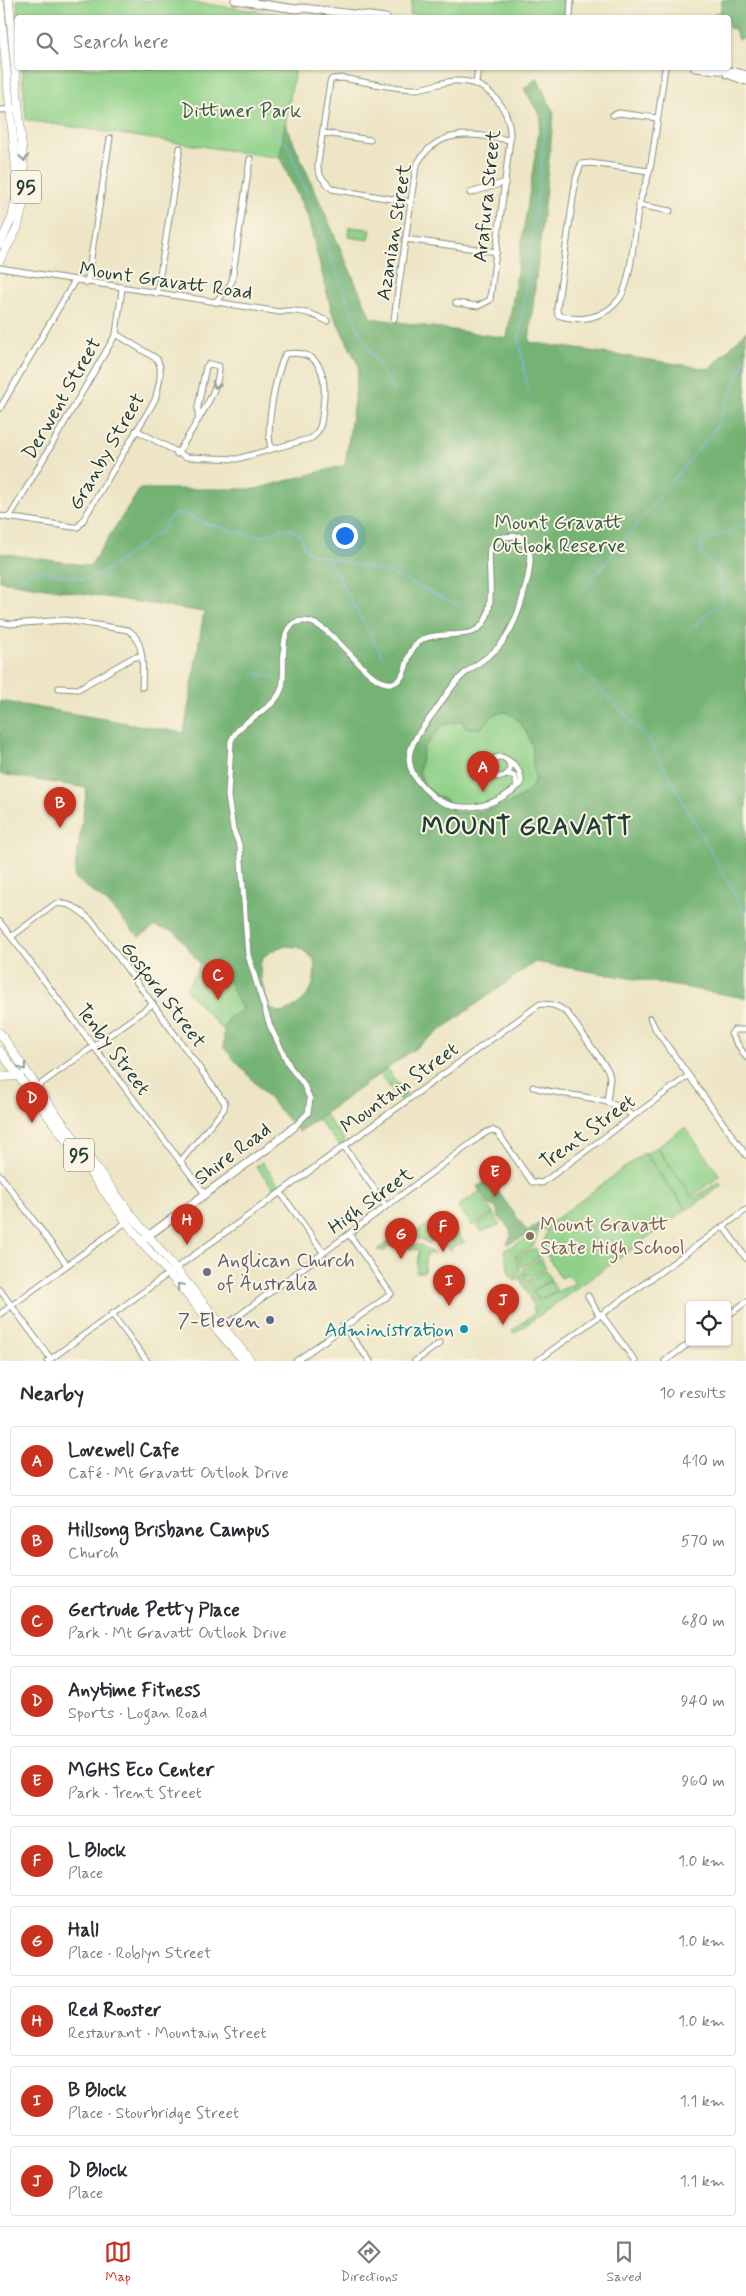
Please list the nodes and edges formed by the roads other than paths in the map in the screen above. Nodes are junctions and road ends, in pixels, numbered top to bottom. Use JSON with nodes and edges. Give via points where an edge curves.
{"nodes":[{"id":1,"x":9,"y":0,"type":"edge"},
{"id":2,"x":234,"y":0,"type":"edge"},
{"id":3,"x":571,"y":0,"type":"edge"},
{"id":4,"x":0,"y":4,"type":"edge"},
{"id":5,"x":296,"y":9,"type":"junction"},
{"id":6,"x":320,"y":15,"type":"edge"},
{"id":7,"x":361,"y":15,"type":"edge"},
{"id":8,"x":570,"y":15,"type":"edge"},
{"id":9,"x":2,"y":38,"type":"edge"},
{"id":10,"x":478,"y":70,"type":"edge"},
{"id":11,"x":665,"y":70,"type":"edge"},
{"id":12,"x":712,"y":70,"type":"edge"},
{"id":13,"x":720,"y":71,"type":"junction"},
{"id":14,"x":746,"y":75,"type":"edge"},
{"id":15,"x":746,"y":81,"type":"edge"},
{"id":16,"x":476,"y":83,"type":"junction"},
{"id":17,"x":0,"y":110,"type":"edge"},
{"id":18,"x":16,"y":110,"type":"junction"},
{"id":19,"x":613,"y":115,"type":"dead end"},
{"id":20,"x":657,"y":118,"type":"junction"},
{"id":21,"x":324,"y":133,"type":"junction"},
{"id":22,"x":110,"y":138,"type":"dead end"},
{"id":23,"x":370,"y":140,"type":"dead end"},
{"id":24,"x":510,"y":140,"type":"junction"},
{"id":25,"x":180,"y":148,"type":"dead end"},
{"id":26,"x":250,"y":159,"type":"dead end"},
{"id":27,"x":649,"y":171,"type":"junction"},
{"id":28,"x":506,"y":182,"type":"junction"},
{"id":29,"x":470,"y":193,"type":"dead end"},
{"id":30,"x":410,"y":202,"type":"junction"},
{"id":31,"x":639,"y":205,"type":"junction"},
{"id":32,"x":670,"y":211,"type":"dead end"},
{"id":33,"x":405,"y":239,"type":"junction"},
{"id":34,"x":0,"y":244,"type":"edge"},
{"id":35,"x":497,"y":252,"type":"junction"},
{"id":36,"x":0,"y":260,"type":"edge"},
{"id":37,"x":0,"y":268,"type":"edge"},
{"id":38,"x":74,"y":282,"type":"junction"},
{"id":39,"x":87,"y":283,"type":"junction"},
{"id":40,"x":122,"y":288,"type":"junction"},
{"id":41,"x":157,"y":294,"type":"junction"},
{"id":42,"x":216,"y":302,"type":"junction"},
{"id":43,"x":456,"y":303,"type":"dead end"},
{"id":44,"x":394,"y":319,"type":"dead end"},
{"id":45,"x":327,"y":321,"type":"dead end"},
{"id":46,"x":116,"y":334,"type":"junction"},
{"id":47,"x":0,"y":408,"type":"edge"},
{"id":48,"x":198,"y":416,"type":"junction"},
{"id":49,"x":136,"y":430,"type":"junction"},
{"id":50,"x":271,"y":448,"type":"junction"},
{"id":51,"x":177,"y":454,"type":"junction"},
{"id":52,"x":0,"y":516,"type":"edge"},
{"id":53,"x":9,"y":518,"type":"junction"},
{"id":54,"x":0,"y":622,"type":"edge"},
{"id":55,"x":141,"y":656,"type":"junction"},
{"id":56,"x":59,"y":688,"type":"dead end"},
{"id":57,"x":142,"y":688,"type":"dead end"},
{"id":58,"x":506,"y":759,"type":"junction"},
{"id":59,"x":506,"y":775,"type":"junction"},
{"id":60,"x":517,"y":787,"type":"junction"},
{"id":61,"x":1,"y":926,"type":"edge"},
{"id":62,"x":11,"y":937,"type":"junction"},
{"id":63,"x":153,"y":1004,"type":"junction"},
{"id":64,"x":650,"y":1018,"type":"dead end"},
{"id":65,"x":746,"y":1030,"type":"edge"},
{"id":66,"x":0,"y":1033,"type":"edge"},
{"id":67,"x":93,"y":1045,"type":"junction"},
{"id":68,"x":3,"y":1050,"type":"edge"},
{"id":69,"x":746,"y":1058,"type":"edge"},
{"id":70,"x":20,"y":1076,"type":"junction"},
{"id":71,"x":688,"y":1076,"type":"junction"},
{"id":72,"x":0,"y":1078,"type":"edge"},
{"id":73,"x":533,"y":1087,"type":"dead end"},
{"id":74,"x":34,"y":1089,"type":"junction"},
{"id":75,"x":607,"y":1102,"type":"junction"},
{"id":76,"x":633,"y":1116,"type":"junction"},
{"id":77,"x":294,"y":1126,"type":"joint"},
{"id":78,"x":492,"y":1130,"type":"joint"},
{"id":79,"x":344,"y":1146,"type":"junction"},
{"id":80,"x":746,"y":1155,"type":"edge"},
{"id":81,"x":180,"y":1162,"type":"junction"},
{"id":82,"x":0,"y":1174,"type":"edge"},
{"id":83,"x":281,"y":1193,"type":"junction"},
{"id":84,"x":205,"y":1194,"type":"junction"},
{"id":85,"x":386,"y":1206,"type":"junction"},
{"id":86,"x":746,"y":1209,"type":"edge"},
{"id":87,"x":130,"y":1219,"type":"junction"},
{"id":88,"x":723,"y":1226,"type":"junction"},
{"id":89,"x":349,"y":1234,"type":"junction"},
{"id":90,"x":145,"y":1238,"type":"junction"},
{"id":91,"x":322,"y":1252,"type":"junction"},
{"id":92,"x":746,"y":1258,"type":"edge"},
{"id":93,"x":67,"y":1265,"type":"junction"},
{"id":94,"x":172,"y":1271,"type":"junction"},
{"id":95,"x":0,"y":1290,"type":"edge"},
{"id":96,"x":588,"y":1296,"type":"dead end"},
{"id":97,"x":746,"y":1302,"type":"edge"},
{"id":98,"x":12,"y":1305,"type":"junction"},
{"id":99,"x":731,"y":1313,"type":"edge"},
{"id":100,"x":0,"y":1314,"type":"edge"},
{"id":101,"x":112,"y":1314,"type":"junction"},
{"id":102,"x":600,"y":1315,"type":"junction"},
{"id":103,"x":343,"y":1326,"type":"junction"},
{"id":104,"x":220,"y":1329,"type":"junction"},
{"id":105,"x":440,"y":1343,"type":"dead end"},
{"id":106,"x":686,"y":1346,"type":"edge"},
{"id":107,"x":53,"y":1359,"type":"edge"},
{"id":108,"x":146,"y":1361,"type":"edge"},
{"id":109,"x":244,"y":1361,"type":"edge"},
{"id":110,"x":251,"y":1361,"type":"edge"},
{"id":111,"x":296,"y":1361,"type":"edge"},
{"id":112,"x":370,"y":1361,"type":"edge"},
{"id":113,"x":414,"y":1361,"type":"edge"},
{"id":114,"x":537,"y":1361,"type":"edge"},
{"id":115,"x":635,"y":1361,"type":"edge"},
{"id":116,"x":665,"y":1361,"type":"edge"}],
"edges":[{"from":1,"to":18,"type":"main road","number":"95"},
{"from":2,"to":5,"type":"main road"},
{"from":3,"to":8,"type":"street"},
{"from":4,"to":9,"type":"main road","number":"95"},
{"from":5,"to":6,"type":"main road"},
{"from":5,"to":7,"type":"main road"},
{"from":9,"to":18,"type":"main road","number":"95"},
{"from":10,"to":16,"type":"street"},
{"from":11,"to":20,"type":"street"},
{"from":12,"to":13,"type":"main road"},
{"from":13,"to":14,"type":"main road"},
{"from":13,"to":15,"type":"main road"},
{"from":16,"to":21,"type":"street","via":[[456,81],[416,89],[332,79]]},
{"from":16,"to":24,"type":"street","name":"Arafura Street","via":[[491,92],[504,109],[511,127]]},
{"from":17,"to":18,"type":"street"},
{"from":18,"to":34,"type":"main road","number":"95","via":[[18,189],[12,218]]},
{"from":18,"to":36,"type":"main road","number":"95","one_way":true,"via":[[26,193],[17,229]]},
{"from":19,"to":20,"type":"street"},
{"from":20,"to":27,"type":"street"},
{"from":21,"to":23,"type":"street"},
{"from":21,"to":30,"type":"street","via":[[318,169],[332,189]]},
{"from":22,"to":39,"type":"street"},
{"from":24,"to":28,"type":"street","name":"Arafura Street"},
{"from":24,"to":30,"type":"street","name":"Azanian Street","via":[[471,133],[435,143],[416,166]]},
{"from":25,"to":41,"type":"street"},
{"from":26,"to":42,"type":"street","via":[[232,281]]},
{"from":27,"to":31,"type":"street"},
{"from":27,"to":31,"type":"street","via":[[581,164],[576,178],[558,316],[582,320],[594,317],[622,296]]},
{"from":28,"to":29,"type":"street"},
{"from":28,"to":35,"type":"street","name":"Arafura Street"},
{"from":30,"to":33,"type":"street","name":"Azanian Street"},
{"from":31,"to":32,"type":"street"},
{"from":33,"to":35,"type":"street"},
{"from":33,"to":44,"type":"street","name":"Azanian Street"},
{"from":35,"to":43,"type":"street","name":"Arafura Street","via":[[490,300],[478,306]]},
{"from":37,"to":38,"type":"street","name":"Mount Gravatt Road"},
{"from":38,"to":39,"type":"street","name":"Mount Gravatt Road"},
{"from":38,"to":47,"type":"street"},
{"from":39,"to":40,"type":"street","name":"Mount Gravatt Road"},
{"from":40,"to":41,"type":"street","name":"Mount Gravatt Road"},
{"from":40,"to":46,"type":"street","name":"Derwent Street"},
{"from":41,"to":42,"type":"street","name":"Mount Gravatt Road"},
{"from":42,"to":45,"type":"street","name":"Mount Gravatt Road","via":[[280,312],[305,312]]},
{"from":46,"to":49,"type":"street","name":"Granby Street","via":[[157,359],[160,366],[154,400]]},
{"from":46,"to":53,"type":"street","name":"Derwent Street"},
{"from":48,"to":48,"type":"street","one_way":true,"via":[[206,367],[208,364],[219,366],[220,376],[207,405]]},
{"from":48,"to":51,"type":"street"},
{"from":49,"to":51,"type":"street"},
{"from":49,"to":53,"type":"street","name":"Granby Street","via":[[78,527]]},
{"from":50,"to":50,"type":"street","via":[[312,438],[319,431],[326,390],[324,374],[316,361],[308,356],[285,354],[279,369],[269,433]]},
{"from":50,"to":51,"type":"street","via":[[237,459]]},
{"from":52,"to":53,"type":"street","name":"Granby Street"},
{"from":54,"to":55,"type":"street","via":[[65,620],[128,630],[135,634]]},
{"from":55,"to":56,"type":"street","via":[[78,689]]},
{"from":55,"to":57,"type":"street"},
{"from":58,"to":59,"type":"street","via":[[510,767]]},
{"from":58,"to":59,"type":"street","via":[[495,758],[489,766],[493,775]]},
{"from":58,"to":60,"type":"street","via":[[520,774],[521,782]]},
{"from":59,"to":60,"type":"street","via":[[515,777]]},
{"from":60,"to":77,"type":"street","via":[[480,807],[450,805],[440,801],[418,782],[409,754],[418,733],[455,683],[494,652],[513,626],[531,561],[526,542],[519,536],[502,536],[490,548],[491,594],[481,626],[474,631],[424,639],[410,651],[400,680],[391,683],[381,681],[360,665],[329,632],[314,623],[302,620],[286,631],[282,688],[268,706],[234,734],[231,741],[228,796],[233,829],[240,847],[251,964],[270,1026],[310,1099],[308,1113]]},
{"from":61,"to":62,"type":"street","name":"Tenby Street"},
{"from":62,"to":63,"type":"street","name":"Gosford Street","via":[[54,904],[70,904],[92,921]]},
{"from":62,"to":67,"type":"street","name":"Tenby Street"},
{"from":63,"to":67,"type":"street"},
{"from":63,"to":81,"type":"street","name":"Gosford Street","via":[[225,1103],[224,1109]]},
{"from":64,"to":71,"type":"street"},
{"from":65,"to":69,"type":"street","via":[[733,1030],[731,1034]]},
{"from":66,"to":68,"type":"main road","number":"95"},
{"from":67,"to":74,"type":"street"},
{"from":67,"to":81,"type":"street","name":"Tenby Street"},
{"from":68,"to":70,"type":"main road","number":"95"},
{"from":68,"to":74,"type":"main road","number":"95","one_way":true},
{"from":70,"to":72,"type":"main road"},
{"from":70,"to":74,"type":"main road","number":"95"},
{"from":71,"to":76,"type":"street","name":"Trent Street"},
{"from":71,"to":80,"type":"street"},
{"from":73,"to":75,"type":"street"},
{"from":74,"to":87,"type":"main road","number":"95"},
{"from":75,"to":76,"type":"street"},
{"from":75,"to":79,"type":"street","name":"Mountain Street","via":[[608,1070],[566,1012],[552,1004],[540,1004]]},
{"from":76,"to":78,"type":"street","name":"Trent Street","via":[[542,1183],[536,1184],[498,1133]]},
{"from":77,"to":84,"type":"main road","name":"Shire Road"},
{"from":78,"to":85,"type":"street","name":"High Street"},
{"from":79,"to":83,"type":"street","name":"Mountain Street"},
{"from":79,"to":85,"type":"street"},
{"from":81,"to":84,"type":"street","name":"Tenby Street"},
{"from":82,"to":93,"type":"street"},
{"from":83,"to":91,"type":"street"},
{"from":83,"to":94,"type":"street","name":"Mountain Street"},
{"from":84,"to":90,"type":"main road","name":"Shire Road"},
{"from":85,"to":89,"type":"street","name":"High Street"},
{"from":86,"to":88,"type":"street"},
{"from":87,"to":90,"type":"main road","number":"95"},
{"from":87,"to":93,"type":"street"},
{"from":88,"to":92,"type":"street"},
{"from":88,"to":102,"type":"street"},
{"from":89,"to":91,"type":"street","name":"High Street"},
{"from":89,"to":103,"type":"street","via":[[391,1294]]},
{"from":90,"to":94,"type":"main road","number":"95"},
{"from":91,"to":104,"type":"street","name":"High Street"},
{"from":93,"to":98,"type":"street"},
{"from":94,"to":101,"type":"street","name":"Mountain Street"},
{"from":94,"to":104,"type":"main road","number":"95"},
{"from":95,"to":98,"type":"street"},
{"from":96,"to":102,"type":"street"},
{"from":97,"to":99,"type":"street"},
{"from":98,"to":100,"type":"street"},
{"from":98,"to":107,"type":"street"},
{"from":101,"to":107,"type":"street","name":"Mountain Street"},
{"from":101,"to":108,"type":"street"},
{"from":102,"to":114,"type":"street"},
{"from":102,"to":115,"type":"street"},
{"from":103,"to":111,"type":"street"},
{"from":103,"to":112,"type":"street"},
{"from":104,"to":109,"type":"main road","number":"95"},
{"from":104,"to":110,"type":"main road","number":"95"},
{"from":105,"to":113,"type":"street"},
{"from":106,"to":116,"type":"street"}]}
